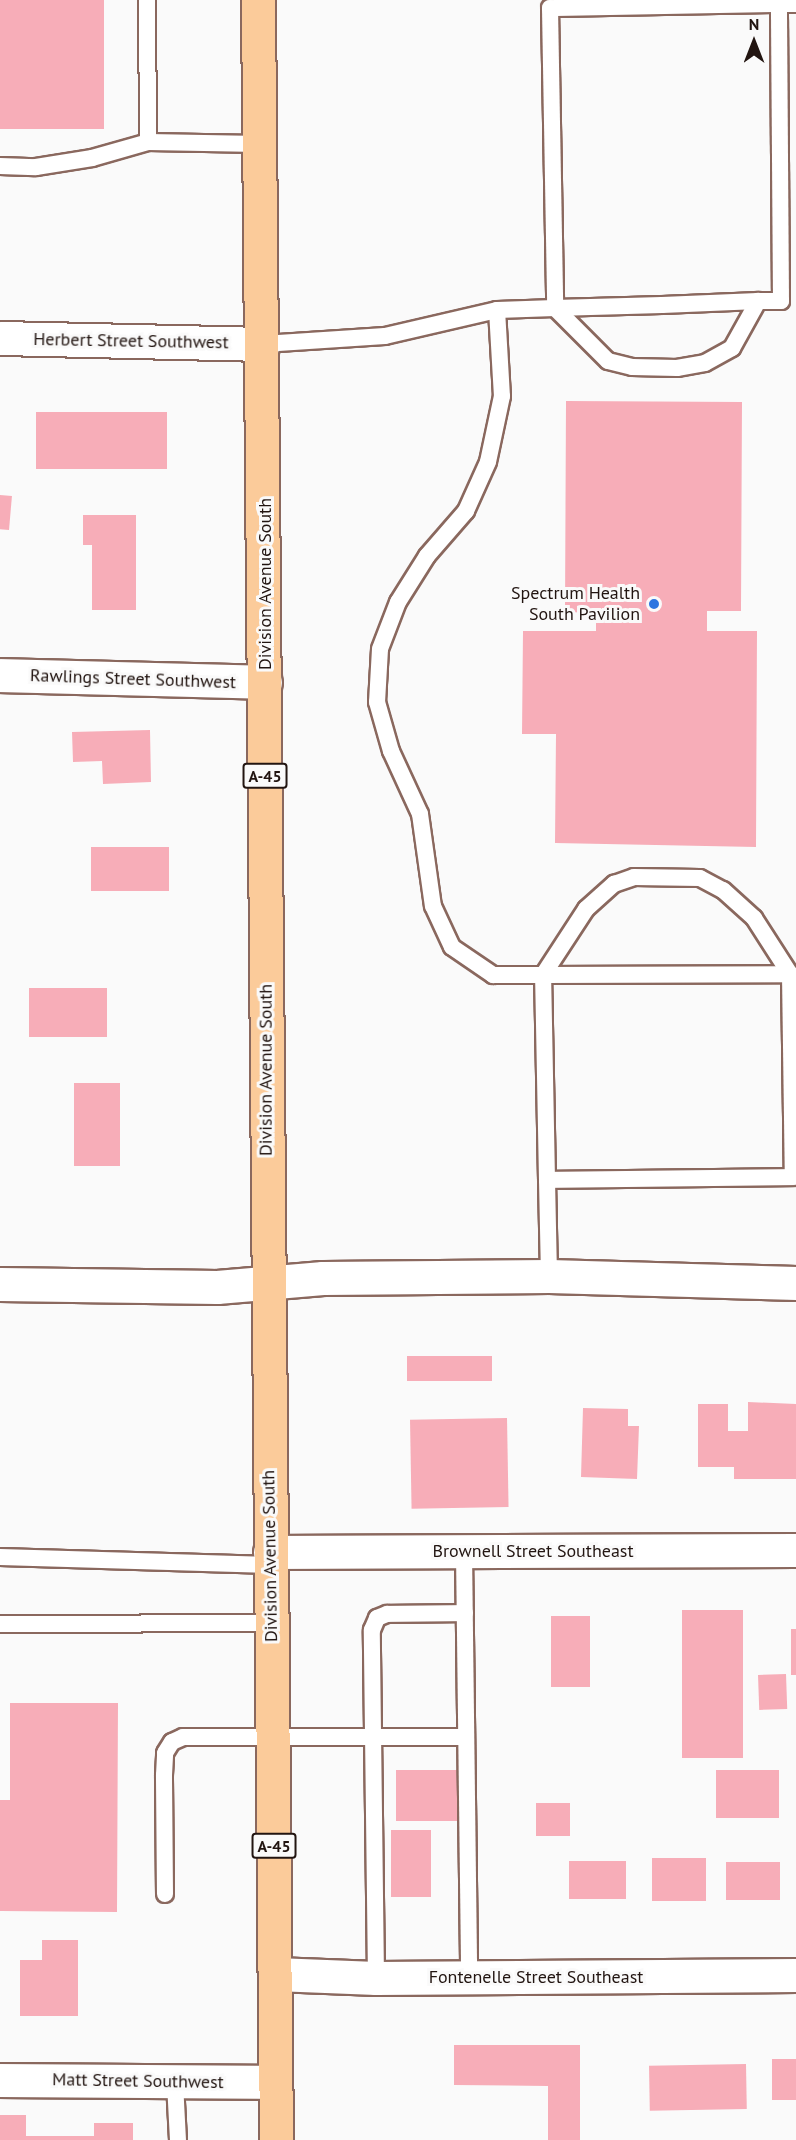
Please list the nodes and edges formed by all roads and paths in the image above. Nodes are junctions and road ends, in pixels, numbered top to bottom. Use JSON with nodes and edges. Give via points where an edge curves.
{"nodes":[{"id":1,"x":147,"y":0,"type":"edge"},
{"id":2,"x":258,"y":0,"type":"edge"},
{"id":3,"x":779,"y":4,"type":"junction"},
{"id":4,"x":796,"y":4,"type":"edge"},
{"id":5,"x":148,"y":142,"type":"junction"},
{"id":6,"x":260,"y":144,"type":"junction"},
{"id":7,"x":0,"y":166,"type":"edge"},
{"id":8,"x":758,"y":301,"type":"junction"},
{"id":9,"x":555,"y":308,"type":"junction"},
{"id":10,"x":497,"y":310,"type":"junction"},
{"id":11,"x":0,"y":338,"type":"edge"},
{"id":12,"x":263,"y":344,"type":"junction"},
{"id":13,"x":0,"y":675,"type":"edge"},
{"id":14,"x":265,"y":682,"type":"junction"},
{"id":15,"x":790,"y":974,"type":"junction"},
{"id":16,"x":543,"y":975,"type":"junction"},
{"id":17,"x":547,"y":1180,"type":"junction"},
{"id":18,"x":549,"y":1276,"type":"junction"},
{"id":19,"x":266,"y":1283,"type":"junction"},
{"id":20,"x":796,"y":1283,"type":"edge"},
{"id":21,"x":0,"y":1284,"type":"edge"},
{"id":22,"x":796,"y":1550,"type":"edge"},
{"id":23,"x":464,"y":1552,"type":"junction"},
{"id":24,"x":0,"y":1557,"type":"edge"},
{"id":25,"x":271,"y":1558,"type":"junction"},
{"id":26,"x":465,"y":1613,"type":"junction"},
{"id":27,"x":271,"y":1623,"type":"junction"},
{"id":28,"x":0,"y":1624,"type":"edge"},
{"id":29,"x":273,"y":1737,"type":"junction"},
{"id":30,"x":466,"y":1737,"type":"junction"},
{"id":31,"x":372,"y":1738,"type":"junction"},
{"id":32,"x":165,"y":1894,"type":"dead end"},
{"id":33,"x":275,"y":1974,"type":"junction"},
{"id":34,"x":796,"y":1976,"type":"edge"},
{"id":35,"x":470,"y":1977,"type":"junction"},
{"id":36,"x":376,"y":1978,"type":"junction"},
{"id":37,"x":0,"y":2080,"type":"edge"},
{"id":38,"x":275,"y":2082,"type":"junction"},
{"id":39,"x":175,"y":2083,"type":"junction"},
{"id":40,"x":178,"y":2140,"type":"edge"},
{"id":41,"x":276,"y":2140,"type":"edge"}],
"edges":[{"from":1,"to":5,"type":"lane"},
{"from":2,"to":6,"type":"main road","name":"Division Avenue South","number":"A-45"},
{"from":3,"to":4,"type":"lane"},
{"from":3,"to":8,"type":"lane","via":[[780,301]]},
{"from":3,"to":9,"type":"lane","via":[[550,8]]},
{"from":5,"to":6,"type":"lane"},
{"from":5,"to":7,"type":"lane","via":[[92,158],[36,167]]},
{"from":6,"to":12,"type":"main road","name":"Division Avenue South","number":"A-45"},
{"from":8,"to":9,"type":"lane"},
{"from":8,"to":9,"type":"lane","via":[[732,348],[705,363],[677,368],[632,368],[608,361]]},
{"from":9,"to":10,"type":"lane"},
{"from":10,"to":12,"type":"lane","via":[[385,336]]},
{"from":10,"to":16,"type":"lane","via":[[502,396],[488,462],[466,511],[426,556],[398,602],[380,649],[377,702],[391,751],[420,814],[433,906],[452,947],[493,975]]},
{"from":11,"to":12,"type":"street","name":"Herbert Street Southwest"},
{"from":12,"to":14,"type":"main road","name":"Division Avenue South","number":"A-45"},
{"from":13,"to":14,"type":"street","name":"Rawlings Street Southwest"},
{"from":14,"to":19,"type":"main road","name":"Division Avenue South","number":"A-45"},
{"from":15,"to":16,"type":"lane"},
{"from":15,"to":16,"type":"lane","via":[[754,918],[723,890],[700,878],[634,877],[614,884],[586,909]]},
{"from":15,"to":17,"type":"lane","via":[[793,1177]]},
{"from":16,"to":17,"type":"lane"},
{"from":17,"to":18,"type":"lane"},
{"from":18,"to":19,"type":"street","via":[[323,1278]]},
{"from":18,"to":20,"type":"street"},
{"from":19,"to":21,"type":"street","via":[[218,1287]]},
{"from":19,"to":25,"type":"main road","name":"Division Avenue South","number":"A-45"},
{"from":22,"to":23,"type":"street","name":"Brownell Street Southeast"},
{"from":23,"to":25,"type":"street","name":"Brownell Street Southeast"},
{"from":23,"to":26,"type":"lane"},
{"from":24,"to":25,"type":"lane"},
{"from":25,"to":27,"type":"main road","name":"Division Avenue South","number":"A-45"},
{"from":26,"to":30,"type":"lane"},
{"from":26,"to":31,"type":"lane","via":[[387,1614],[377,1618],[372,1630]]},
{"from":27,"to":28,"type":"lane"},
{"from":27,"to":29,"type":"main road","name":"Division Avenue South","number":"A-45"},
{"from":29,"to":31,"type":"lane"},
{"from":29,"to":32,"type":"lane","via":[[183,1737],[172,1742],[165,1753]]},
{"from":29,"to":33,"type":"main road","name":"Division Avenue South","number":"A-45"},
{"from":30,"to":31,"type":"lane"},
{"from":30,"to":35,"type":"lane"},
{"from":31,"to":36,"type":"lane"},
{"from":33,"to":36,"type":"street","name":"Fontenelle Street Southeast"},
{"from":33,"to":38,"type":"main road","name":"Division Avenue South","number":"A-45"},
{"from":34,"to":35,"type":"street","name":"Fontenelle Street Southeast"},
{"from":35,"to":36,"type":"street","name":"Fontenelle Street Southeast"},
{"from":37,"to":39,"type":"street","name":"Matt Street Southwest"},
{"from":38,"to":39,"type":"street","name":"Matt Street Southwest"},
{"from":38,"to":41,"type":"main road","name":"Division Avenue South","number":"A-45"},
{"from":39,"to":40,"type":"lane"}]}
